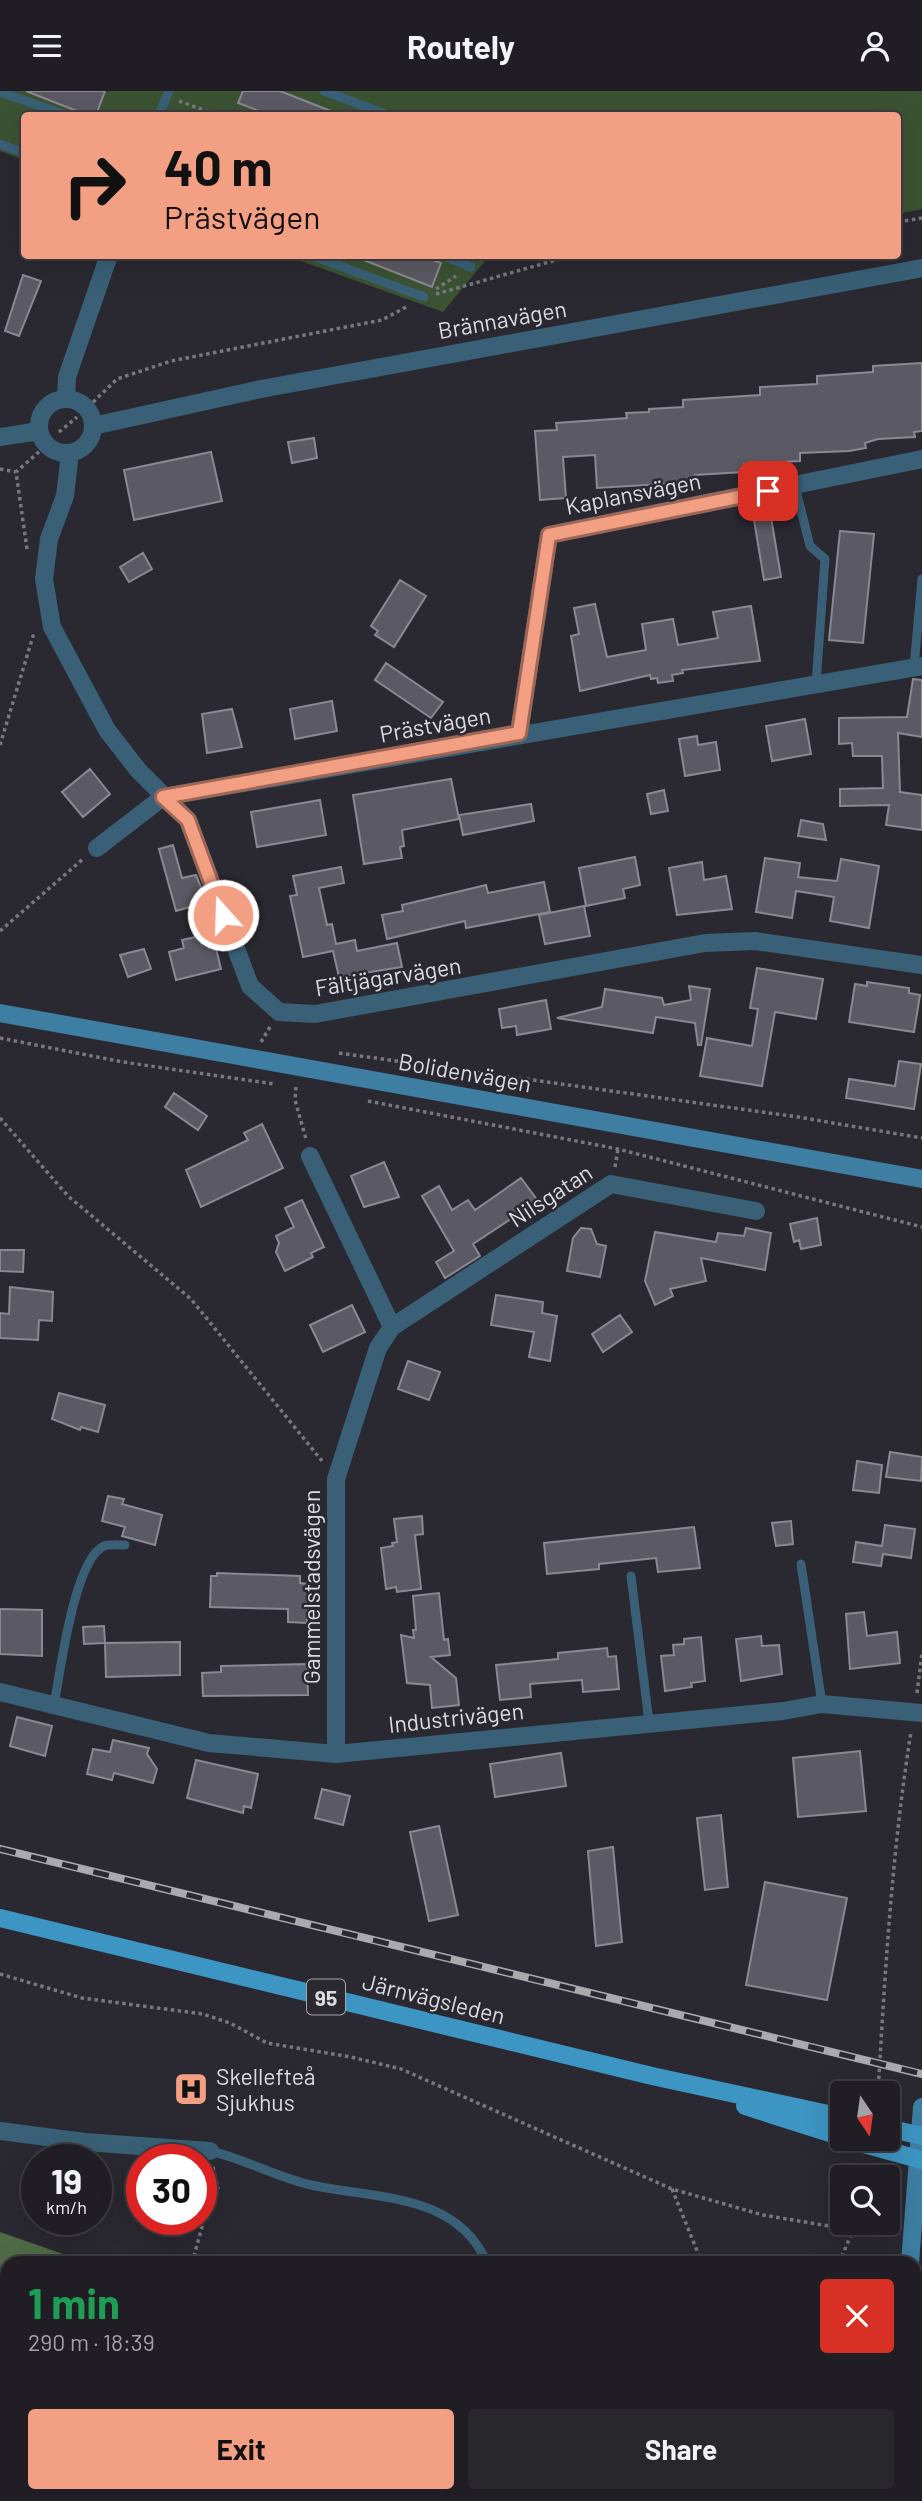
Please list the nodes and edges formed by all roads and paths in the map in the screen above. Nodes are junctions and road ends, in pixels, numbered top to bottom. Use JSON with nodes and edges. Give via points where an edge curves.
{"nodes":[{"id":1,"x":324,"y":91,"type":"edge"},
{"id":2,"x":0,"y":92,"type":"edge"},
{"id":3,"x":337,"y":93,"type":"edge"},
{"id":4,"x":168,"y":94,"type":"edge"},
{"id":5,"x":57,"y":112,"type":"edge"},
{"id":6,"x":160,"y":112,"type":"edge"},
{"id":7,"x":210,"y":112,"type":"edge"},
{"id":8,"x":381,"y":112,"type":"edge"},
{"id":9,"x":0,"y":144,"type":"edge"},
{"id":10,"x":21,"y":152,"type":"edge"},
{"id":11,"x":922,"y":218,"type":"edge"},
{"id":12,"x":901,"y":222,"type":"edge"},
{"id":13,"x":108,"y":259,"type":"edge"},
{"id":14,"x":321,"y":259,"type":"edge"},
{"id":15,"x":451,"y":259,"type":"edge"},
{"id":16,"x":560,"y":259,"type":"edge"},
{"id":17,"x":471,"y":267,"type":"dead end"},
{"id":18,"x":922,"y":268,"type":"edge"},
{"id":19,"x":424,"y":297,"type":"joint"},
{"id":20,"x":66,"y":399,"type":"junction"},
{"id":21,"x":93,"y":426,"type":"junction"},
{"id":22,"x":39,"y":431,"type":"junction"},
{"id":23,"x":0,"y":437,"type":"edge"},
{"id":24,"x":70,"y":453,"type":"junction"},
{"id":25,"x":922,"y":459,"type":"edge"},
{"id":26,"x":0,"y":469,"type":"edge"},
{"id":27,"x":16,"y":472,"type":"dead end"},
{"id":28,"x":795,"y":486,"type":"junction"},
{"id":29,"x":922,"y":579,"type":"edge"},
{"id":30,"x":51,"y":618,"type":"junction"},
{"id":31,"x":918,"y":667,"type":"edge"},
{"id":32,"x":816,"y":684,"type":"junction"},
{"id":33,"x":519,"y":733,"type":"junction"},
{"id":34,"x":0,"y":745,"type":"edge"},
{"id":35,"x":163,"y":797,"type":"junction"},
{"id":36,"x":97,"y":848,"type":"joint"},
{"id":37,"x":0,"y":931,"type":"edge"},
{"id":38,"x":922,"y":965,"type":"edge"},
{"id":39,"x":0,"y":1013,"type":"edge"},
{"id":40,"x":0,"y":1038,"type":"edge"},
{"id":41,"x":261,"y":1042,"type":"dead end"},
{"id":42,"x":275,"y":1044,"type":"dead end"},
{"id":43,"x":330,"y":1051,"type":"dead end"},
{"id":44,"x":364,"y":1100,"type":"dead end"},
{"id":45,"x":0,"y":1118,"type":"edge"},
{"id":46,"x":922,"y":1138,"type":"edge"},
{"id":47,"x":310,"y":1156,"type":"joint"},
{"id":48,"x":922,"y":1179,"type":"edge"},
{"id":49,"x":756,"y":1211,"type":"dead end"},
{"id":50,"x":922,"y":1227,"type":"edge"},
{"id":51,"x":392,"y":1327,"type":"junction"},
{"id":52,"x":336,"y":1479,"type":"junction"},
{"id":53,"x":125,"y":1545,"type":"dead end"},
{"id":54,"x":802,"y":1563,"type":"dead end"},
{"id":55,"x":631,"y":1576,"type":"dead end"},
{"id":56,"x":922,"y":1653,"type":"edge"},
{"id":57,"x":0,"y":1692,"type":"edge"},
{"id":58,"x":822,"y":1704,"type":"junction"},
{"id":59,"x":54,"y":1705,"type":"junction"},
{"id":60,"x":918,"y":1712,"type":"edge"},
{"id":61,"x":649,"y":1721,"type":"junction"},
{"id":62,"x":336,"y":1753,"type":"junction"},
{"id":63,"x":0,"y":1918,"type":"edge"},
{"id":64,"x":0,"y":1974,"type":"edge"},
{"id":65,"x":652,"y":2076,"type":"junction"},
{"id":66,"x":879,"y":2081,"type":"edge"},
{"id":67,"x":922,"y":2107,"type":"edge"},
{"id":68,"x":830,"y":2113,"type":"edge"},
{"id":69,"x":900,"y":2130,"type":"edge"},
{"id":70,"x":0,"y":2131,"type":"edge"},
{"id":71,"x":830,"y":2133,"type":"edge"},
{"id":72,"x":922,"y":2136,"type":"edge"},
{"id":73,"x":126,"y":2146,"type":"edge"},
{"id":74,"x":890,"y":2151,"type":"edge"},
{"id":75,"x":217,"y":2153,"type":"edge"},
{"id":76,"x":922,"y":2160,"type":"edge"},
{"id":77,"x":672,"y":2189,"type":"junction"},
{"id":78,"x":830,"y":2226,"type":"edge"},
{"id":79,"x":200,"y":2235,"type":"edge"},
{"id":80,"x":851,"y":2235,"type":"edge"},
{"id":81,"x":194,"y":2256,"type":"edge"},
{"id":82,"x":483,"y":2256,"type":"edge"},
{"id":83,"x":699,"y":2256,"type":"edge"},
{"id":84,"x":842,"y":2256,"type":"edge"},
{"id":85,"x":911,"y":2256,"type":"edge"}],
"edges":[{"from":1,"to":3,"type":"lane"},
{"from":2,"to":5,"type":"lane"},
{"from":3,"to":8,"type":"lane"},
{"from":4,"to":6,"type":"lane"},
{"from":4,"to":7,"type":"path"},
{"from":9,"to":10,"type":"lane"},
{"from":11,"to":12,"type":"path"},
{"from":13,"to":20,"type":"street","via":[[67,377]]},
{"from":14,"to":19,"type":"lane"},
{"from":15,"to":17,"type":"lane"},
{"from":16,"to":19,"type":"path"},
{"from":18,"to":21,"type":"street","name":"Brännavägen","via":[[261,389]]},
{"from":20,"to":21,"type":"street","via":[[86,409]]},
{"from":20,"to":22,"type":"street","via":[[45,409]]},
{"from":21,"to":24,"type":"street","via":[[89,440]]},
{"from":22,"to":23,"type":"street"},
{"from":22,"to":24,"type":"street","via":[[53,450]]},
{"from":24,"to":30,"type":"street","name":"Fältjägarvägen","via":[[65,496],[49,539],[45,566]]},
{"from":25,"to":28,"type":"street","name":"Kaplansvägen"},
{"from":26,"to":27,"type":"path"},
{"from":28,"to":32,"type":"lane","via":[[810,546],[825,559]]},
{"from":28,"to":33,"type":"street","name":"Kaplansvägen","via":[[549,535]]},
{"from":29,"to":31,"type":"lane"},
{"from":30,"to":34,"type":"path","via":[[36,625]]},
{"from":30,"to":35,"type":"street","name":"Fältjägarvägen","via":[[69,663],[107,730]]},
{"from":31,"to":32,"type":"street","name":"Prästvägen"},
{"from":32,"to":33,"type":"street","name":"Prästvägen"},
{"from":33,"to":35,"type":"street","name":"Prästvägen"},
{"from":35,"to":36,"type":"street","name":"Prästvägen"},
{"from":35,"to":38,"type":"street","name":"Fältjägarvägen","via":[[188,820],[250,986],[279,1012],[314,1014],[705,943],[755,941]]},
{"from":36,"to":37,"type":"path"},
{"from":39,"to":48,"type":"main road","name":"Bolidenvägen"},
{"from":40,"to":47,"type":"path","via":[[123,1062],[296,1087],[295,1100]]},
{"from":41,"to":42,"type":"path"},
{"from":43,"to":46,"type":"path"},
{"from":44,"to":50,"type":"path","via":[[618,1149]]},
{"from":45,"to":52,"type":"path","via":[[68,1196],[191,1299]]},
{"from":47,"to":51,"type":"street"},
{"from":49,"to":51,"type":"street","name":"Nilsgatan","via":[[611,1184]]},
{"from":51,"to":52,"type":"street","name":"Gammelstadsvägen","via":[[378,1347]]},
{"from":52,"to":62,"type":"street","name":"Gammelstadsvägen"},
{"from":53,"to":59,"type":"lane","via":[[103,1546],[88,1561],[71,1611]]},
{"from":54,"to":58,"type":"lane"},
{"from":55,"to":61,"type":"lane"},
{"from":56,"to":60,"type":"path"},
{"from":57,"to":59,"type":"street","name":"Industrivägen"},
{"from":58,"to":60,"type":"street","name":"Industrivägen"},
{"from":58,"to":61,"type":"street","name":"Industrivägen"},
{"from":59,"to":62,"type":"street","name":"Industrivägen","via":[[209,1743]]},
{"from":60,"to":66,"type":"path","via":[[903,1780]]},
{"from":61,"to":62,"type":"street","name":"Industrivägen"},
{"from":63,"to":65,"type":"main road","name":"Järnvägsleden","number":"95"},
{"from":64,"to":77,"type":"path","via":[[82,1998],[203,2014],[230,2022],[267,2043],[401,2069]]},
{"from":65,"to":68,"type":"main road","name":"Järnvägsleden","number":"95"},
{"from":65,"to":71,"type":"main road","name":"Järnvägsleden","number":"95"},
{"from":67,"to":85,"type":"main road"},
{"from":69,"to":72,"type":"main road","bridge":true},
{"from":70,"to":73,"type":"street"},
{"from":74,"to":76,"type":"main road","name":"Järnvägsleden","number":"95","bridge":true},
{"from":75,"to":82,"type":"lane","via":[[309,2184],[422,2204],[468,2232]]},
{"from":77,"to":78,"type":"path","via":[[763,2215]]},
{"from":77,"to":83,"type":"path"},
{"from":79,"to":81,"type":"path"},
{"from":80,"to":84,"type":"path"}]}
